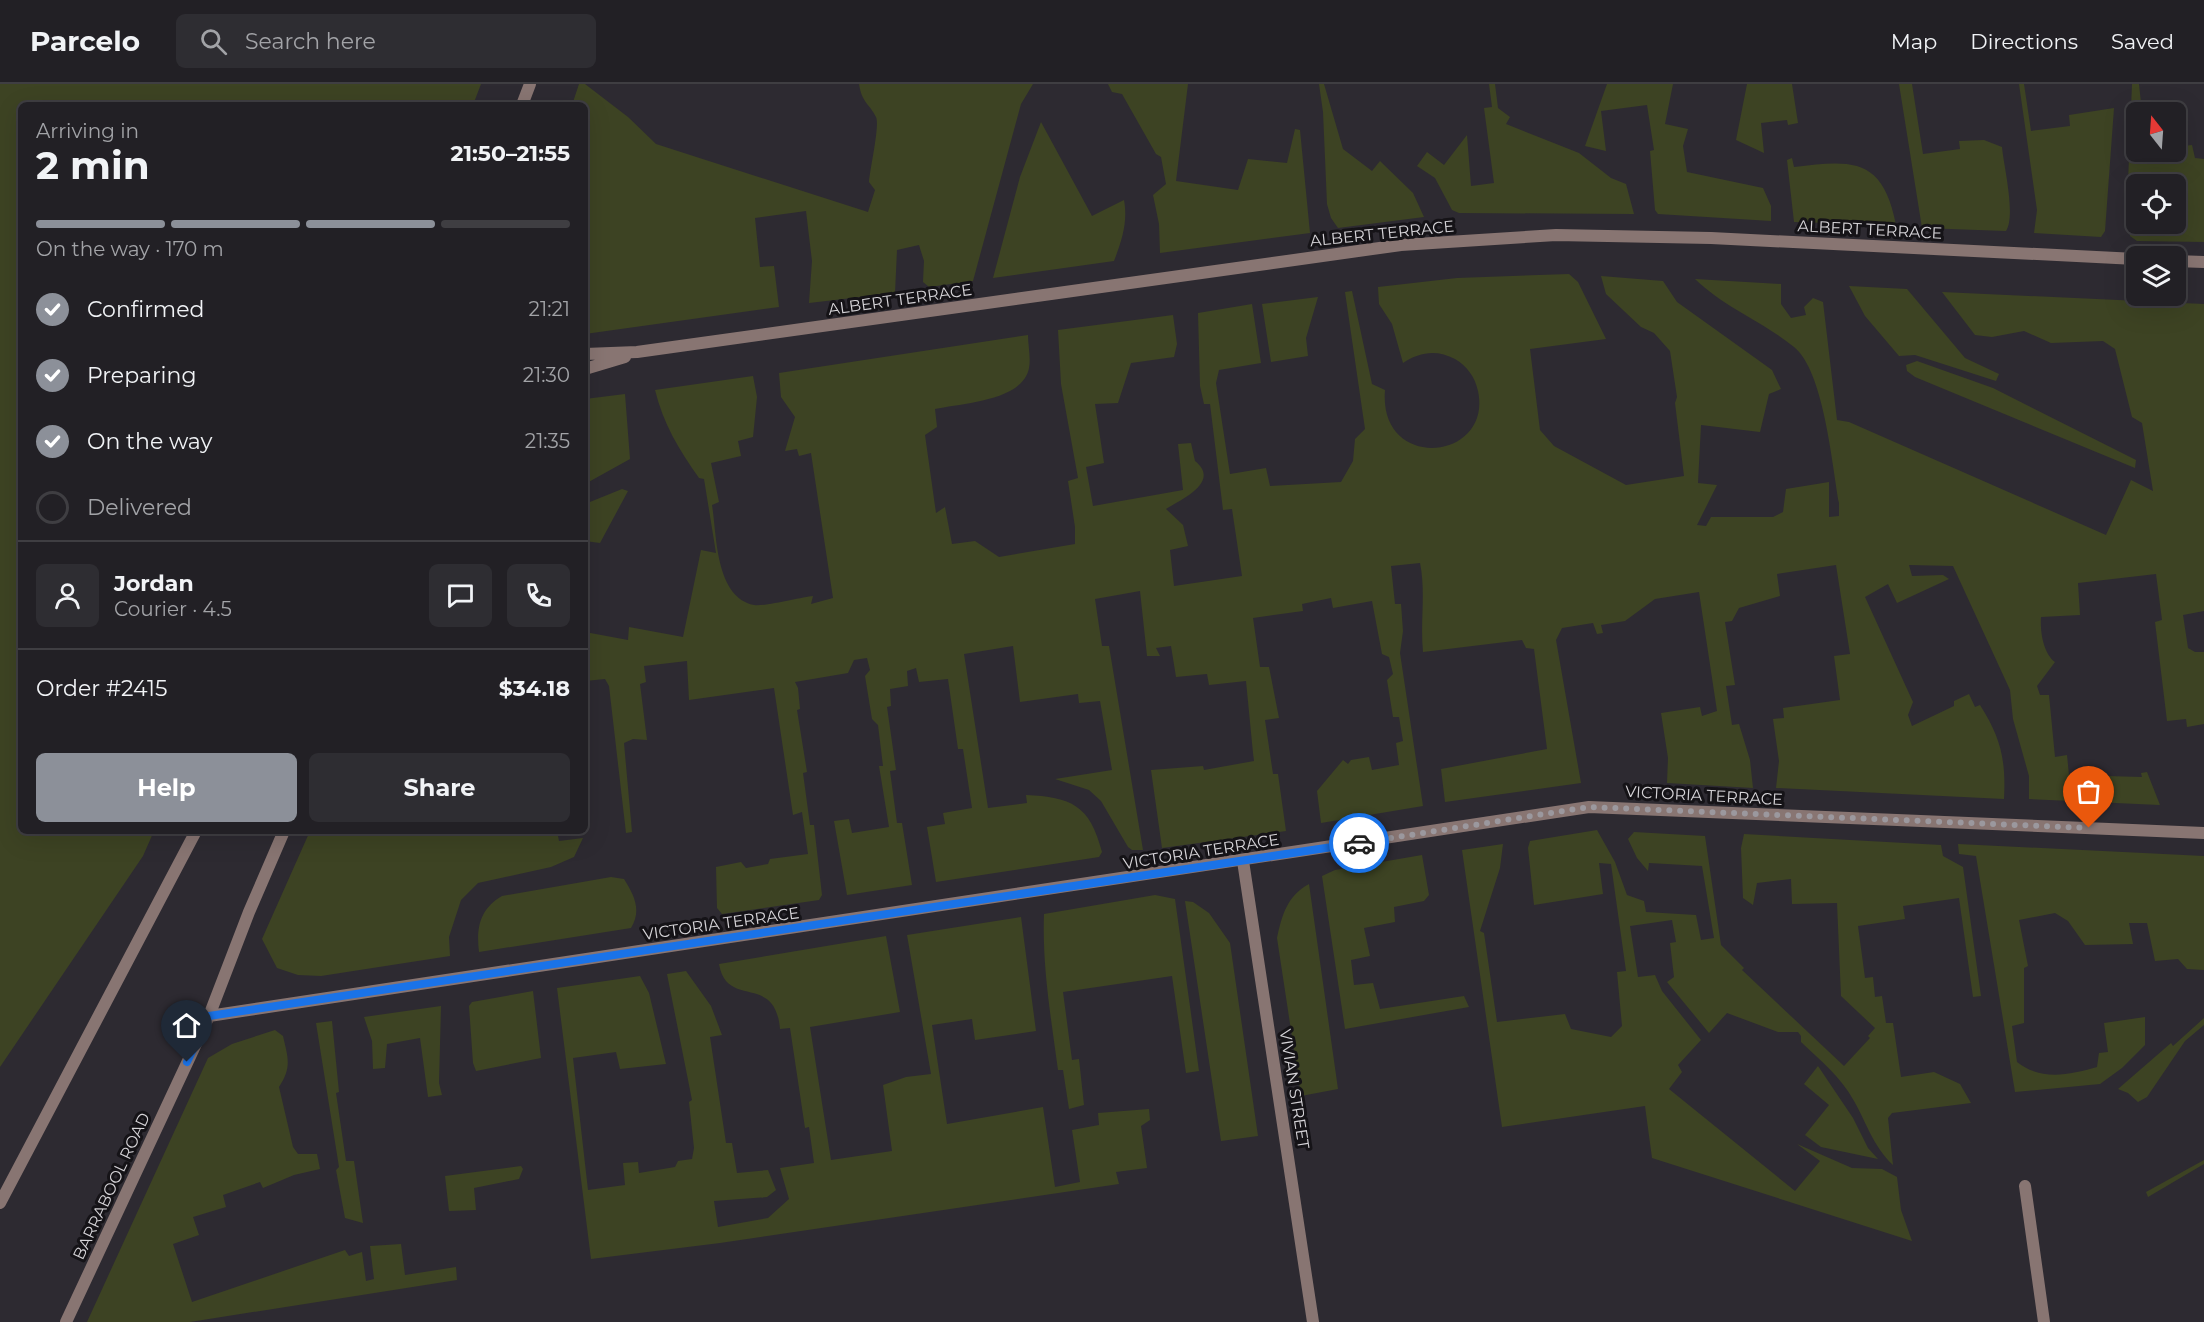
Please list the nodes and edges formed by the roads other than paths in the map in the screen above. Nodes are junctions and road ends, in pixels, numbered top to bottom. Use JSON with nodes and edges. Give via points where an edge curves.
{"nodes":[{"id":1,"x":530,"y":84,"type":"edge"},
{"id":2,"x":523,"y":102,"type":"edge"},
{"id":3,"x":2126,"y":259,"type":"edge"},
{"id":4,"x":2186,"y":261,"type":"edge"},
{"id":5,"x":2204,"y":262,"type":"edge"},
{"id":6,"x":637,"y":352,"type":"junction"},
{"id":7,"x":588,"y":354,"type":"edge"},
{"id":8,"x":588,"y":368,"type":"edge"},
{"id":9,"x":2204,"y":832,"type":"edge"},
{"id":10,"x":194,"y":834,"type":"edge"},
{"id":11,"x":283,"y":834,"type":"edge"},
{"id":12,"x":1243,"y":861,"type":"junction"},
{"id":13,"x":209,"y":1016,"type":"junction"},
{"id":14,"x":2025,"y":1186,"type":"dead end"},
{"id":15,"x":0,"y":1203,"type":"edge"},
{"id":16,"x":66,"y":1322,"type":"edge"},
{"id":17,"x":1313,"y":1322,"type":"edge"},
{"id":18,"x":2044,"y":1322,"type":"edge"}],
"edges":[{"from":1,"to":2,"type":"street"},
{"from":3,"to":6,"type":"street","name":"ALBERT TERRACE","via":[[1556,235],[1401,244]]},
{"from":4,"to":5,"type":"street"},
{"from":6,"to":7,"type":"street","name":"ALBERT TERRACE"},
{"from":6,"to":8,"type":"street","name":"ALBERT TERRACE"},
{"from":9,"to":12,"type":"street","name":"VICTORIA TERRACE","via":[[1589,807]]},
{"from":10,"to":15,"type":"street"},
{"from":11,"to":13,"type":"street","name":"BARRABOOL ROAD"},
{"from":12,"to":13,"type":"street","name":"VICTORIA TERRACE"},
{"from":12,"to":17,"type":"street","name":"VIVIAN STREET"},
{"from":13,"to":16,"type":"street","name":"BARRABOOL ROAD"},
{"from":14,"to":18,"type":"street"}]}
